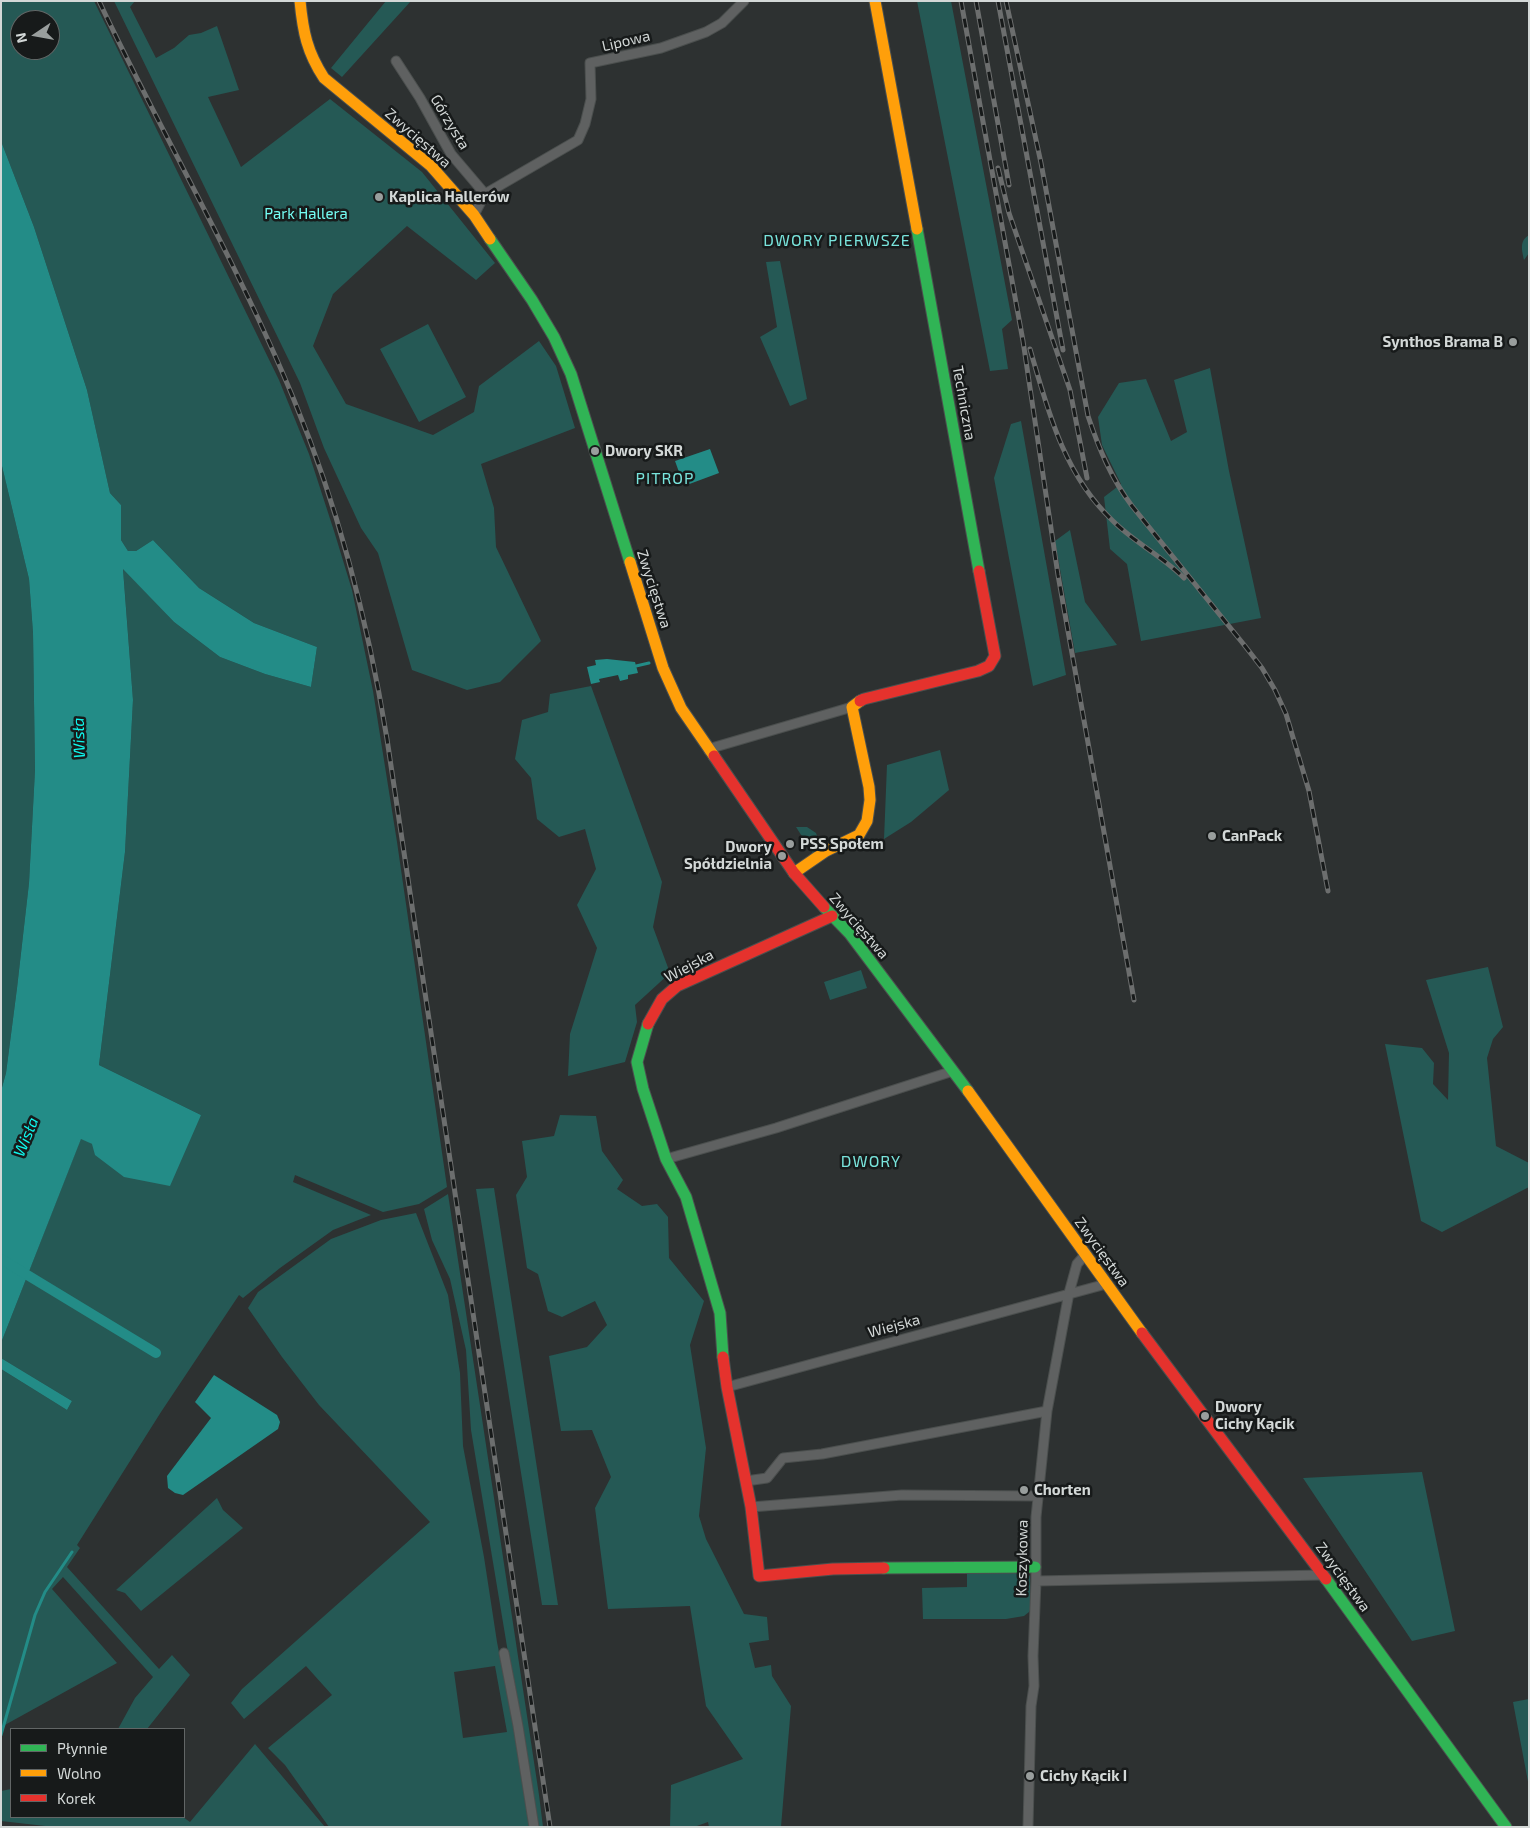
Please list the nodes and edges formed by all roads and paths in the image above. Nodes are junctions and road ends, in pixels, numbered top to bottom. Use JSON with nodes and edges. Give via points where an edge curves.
{"nodes":[{"id":1,"x":300,"y":1,"type":"edge"},
{"id":2,"x":744,"y":1,"type":"edge"},
{"id":3,"x":875,"y":1,"type":"edge"},
{"id":4,"x":396,"y":62,"type":"dead end"},
{"id":5,"x":485,"y":194,"type":"junction"},
{"id":6,"x":474,"y":215,"type":"junction"},
{"id":7,"x":852,"y":707,"type":"junction"},
{"id":8,"x":709,"y":751,"type":"junction"},
{"id":9,"x":794,"y":874,"type":"junction"},
{"id":10,"x":832,"y":916,"type":"junction"},
{"id":11,"x":953,"y":1071,"type":"junction"},
{"id":12,"x":666,"y":1159,"type":"junction"},
{"id":13,"x":1085,"y":1255,"type":"junction"},
{"id":14,"x":1106,"y":1284,"type":"junction"},
{"id":15,"x":1069,"y":1293,"type":"junction"},
{"id":16,"x":727,"y":1387,"type":"junction"},
{"id":17,"x":1047,"y":1411,"type":"junction"},
{"id":18,"x":746,"y":1481,"type":"junction"},
{"id":19,"x":1038,"y":1496,"type":"junction"},
{"id":20,"x":751,"y":1507,"type":"junction"},
{"id":21,"x":1035,"y":1567,"type":"junction"},
{"id":22,"x":1323,"y":1575,"type":"junction"},
{"id":23,"x":1036,"y":1581,"type":"junction"},
{"id":24,"x":504,"y":1653,"type":"dead end"},
{"id":25,"x":534,"y":1827,"type":"edge"},
{"id":26,"x":1028,"y":1827,"type":"edge"},
{"id":27,"x":1506,"y":1827,"type":"edge"}],
"edges":[{"from":1,"to":6,"type":"street","name":"Zwycięstwa","via":[[304,38],[311,59],[324,78],[431,166]]},
{"from":2,"to":5,"type":"street","name":"Lipowa","via":[[722,23],[706,32],[662,48],[590,64],[591,99],[578,140]]},
{"from":3,"to":7,"type":"street","name":"Techniczna","via":[[995,656],[990,666],[978,671],[864,699]]},
{"from":4,"to":5,"type":"street","name":"Górzysta","via":[[451,154]]},
{"from":5,"to":6,"type":"street"},
{"from":6,"to":8,"type":"street","name":"Zwycięstwa","via":[[532,300],[565,357],[663,668],[681,708]]},
{"from":7,"to":8,"type":"street","name":"Techniczna"},
{"from":7,"to":9,"type":"street","via":[[869,787],[867,821],[858,835],[826,851]]},
{"from":8,"to":9,"type":"street","name":"Zwycięstwa"},
{"from":9,"to":10,"type":"street","name":"Zwycięstwa"},
{"from":10,"to":11,"type":"street","name":"Zwycięstwa","via":[[869,958]]},
{"from":10,"to":12,"type":"street","name":"Wiejska","via":[[677,986],[662,1000],[648,1024],[637,1062]]},
{"from":11,"to":12,"type":"street","via":[[776,1128]]},
{"from":11,"to":13,"type":"street","name":"Zwycięstwa"},
{"from":12,"to":16,"type":"street","name":"Wiejska","via":[[686,1197],[720,1313]]},
{"from":13,"to":14,"type":"street","name":"Zwycięstwa"},
{"from":13,"to":15,"type":"street","name":"Koszykowa","via":[[1077,1264]]},
{"from":14,"to":15,"type":"street"},
{"from":14,"to":22,"type":"street","name":"Zwycięstwa"},
{"from":15,"to":16,"type":"street","name":"Wiejska"},
{"from":15,"to":17,"type":"street","name":"Koszykowa"},
{"from":16,"to":18,"type":"street","name":"Wiejska"},
{"from":17,"to":18,"type":"street","via":[[822,1454],[783,1458],[767,1478]]},
{"from":17,"to":19,"type":"street","name":"Koszykowa"},
{"from":18,"to":20,"type":"street","name":"Wiejska"},
{"from":19,"to":20,"type":"street","via":[[902,1495]]},
{"from":19,"to":21,"type":"street","name":"Koszykowa"},
{"from":20,"to":21,"type":"street","name":"Wiejska","via":[[759,1576],[833,1569]]},
{"from":21,"to":23,"type":"street","name":"Koszykowa"},
{"from":22,"to":23,"type":"street"},
{"from":22,"to":27,"type":"street","name":"Zwycięstwa"},
{"from":23,"to":26,"type":"street","name":"Koszykowa"},
{"from":24,"to":25,"type":"street"}]}
